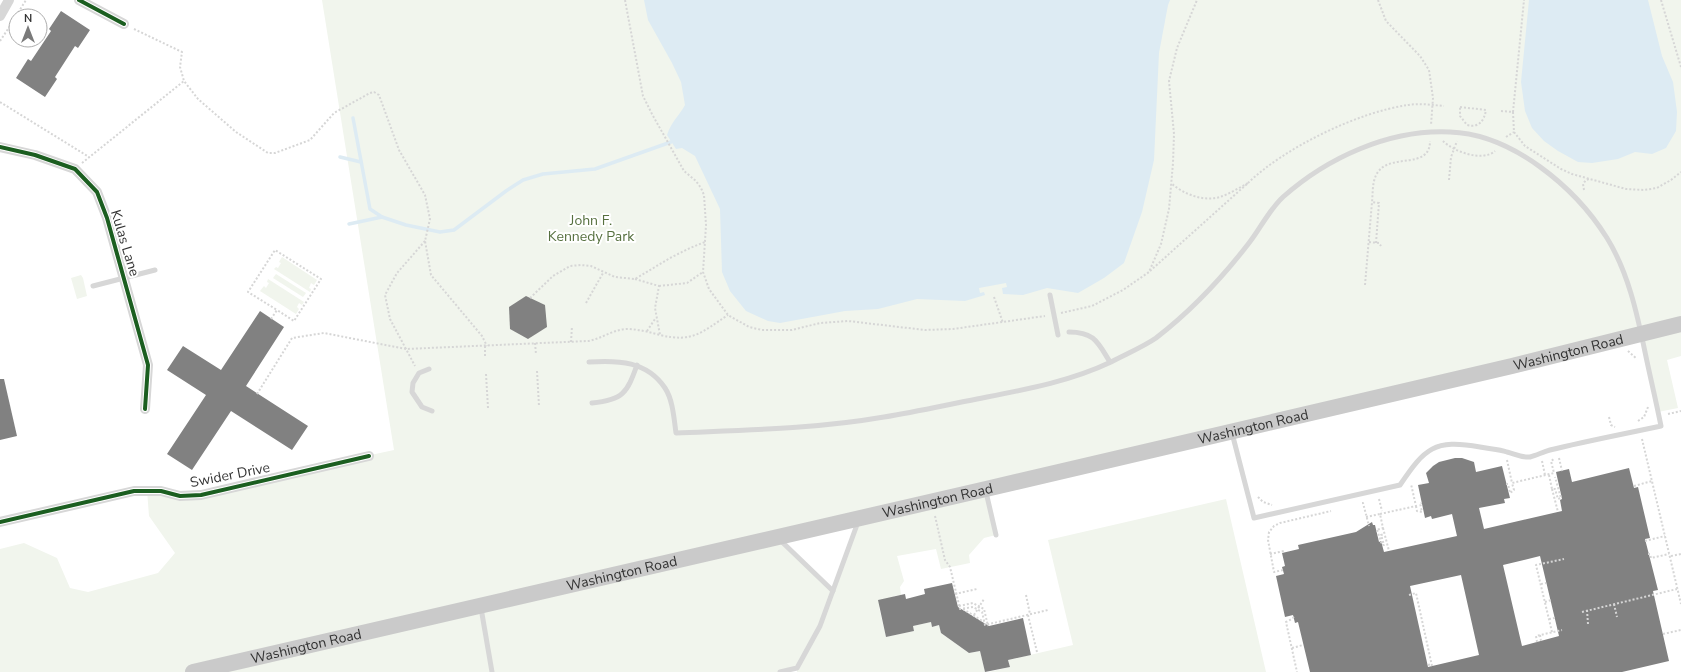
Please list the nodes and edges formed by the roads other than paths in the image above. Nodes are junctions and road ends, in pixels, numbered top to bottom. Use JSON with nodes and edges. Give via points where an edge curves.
{"nodes":[{"id":1,"x":9,"y":0,"type":"edge"},
{"id":2,"x":79,"y":0,"type":"edge"},
{"id":3,"x":0,"y":16,"type":"edge"},
{"id":4,"x":124,"y":24,"type":"road end"},
{"id":5,"x":0,"y":148,"type":"edge"},
{"id":6,"x":155,"y":270,"type":"dead end"},
{"id":7,"x":124,"y":278,"type":"junction"},
{"id":8,"x":93,"y":286,"type":"dead end"},
{"id":9,"x":1050,"y":295,"type":"dead end"},
{"id":10,"x":1681,"y":324,"type":"edge"},
{"id":11,"x":1069,"y":332,"type":"dead end"},
{"id":12,"x":1058,"y":334,"type":"dead end"},
{"id":13,"x":1641,"y":334,"type":"junction"},
{"id":14,"x":589,"y":362,"type":"dead end"},
{"id":15,"x":1110,"y":362,"type":"junction"},
{"id":16,"x":637,"y":365,"type":"junction"},
{"id":17,"x":429,"y":369,"type":"dead end"},
{"id":18,"x":592,"y":403,"type":"dead end"},
{"id":19,"x":144,"y":409,"type":"dead end"},
{"id":20,"x":432,"y":411,"type":"dead end"},
{"id":21,"x":1232,"y":431,"type":"junction"},
{"id":22,"x":369,"y":456,"type":"dead end"},
{"id":23,"x":986,"y":489,"type":"junction"},
{"id":24,"x":860,"y":517,"type":"junction"},
{"id":25,"x":0,"y":522,"type":"edge"},
{"id":26,"x":996,"y":535,"type":"dead end"},
{"id":27,"x":776,"y":537,"type":"junction"},
{"id":28,"x":833,"y":590,"type":"junction"},
{"id":29,"x":480,"y":605,"type":"junction"},
{"id":30,"x":193,"y":672,"type":"edge"},
{"id":31,"x":492,"y":672,"type":"edge"},
{"id":32,"x":780,"y":672,"type":"edge"}],
"edges":[{"from":1,"to":3,"type":"street"},
{"from":2,"to":4,"type":"street"},
{"from":5,"to":7,"type":"street","name":"Kulas Lane","via":[[75,169],[97,192]]},
{"from":6,"to":7,"type":"lane"},
{"from":7,"to":8,"type":"lane"},
{"from":7,"to":19,"type":"street","name":"Kulas Lane","via":[[148,365]]},
{"from":9,"to":12,"type":"lane"},
{"from":10,"to":13,"type":"main road","name":"Washington Road"},
{"from":11,"to":15,"type":"lane","via":[[1094,337]]},
{"from":13,"to":15,"type":"lane","via":[[1623,271],[1608,239],[1585,207],[1562,184],[1536,164],[1492,141],[1452,132],[1432,132],[1369,145],[1315,172],[1280,200],[1248,245],[1185,313],[1153,340]]},
{"from":13,"to":21,"type":"main road","name":"Washington Road"},
{"from":13,"to":21,"type":"lane","via":[[1661,426],[1549,450],[1529,457],[1463,444],[1439,446],[1417,460],[1400,485],[1254,518]]},
{"from":14,"to":16,"type":"lane","via":[[611,360]]},
{"from":15,"to":16,"type":"lane","via":[[1052,384],[882,417],[781,429],[676,433],[672,408],[665,388],[652,373]]},
{"from":16,"to":18,"type":"lane","via":[[625,392],[610,401]]},
{"from":17,"to":20,"type":"lane","via":[[418,373],[412,392],[422,407]]},
{"from":21,"to":23,"type":"main road","name":"Washington Road"},
{"from":22,"to":25,"type":"street","name":"Swider Drive","via":[[201,494],[180,496],[134,491]]},
{"from":23,"to":24,"type":"main road","name":"Washington Road"},
{"from":23,"to":26,"type":"lane"},
{"from":24,"to":27,"type":"main road","name":"Washington Road"},
{"from":24,"to":28,"type":"lane"},
{"from":27,"to":28,"type":"lane"},
{"from":27,"to":29,"type":"main road","name":"Washington Road"},
{"from":28,"to":32,"type":"lane","via":[[820,626],[797,668]]},
{"from":29,"to":30,"type":"main road","name":"Washington Road"},
{"from":29,"to":31,"type":"lane"}]}
